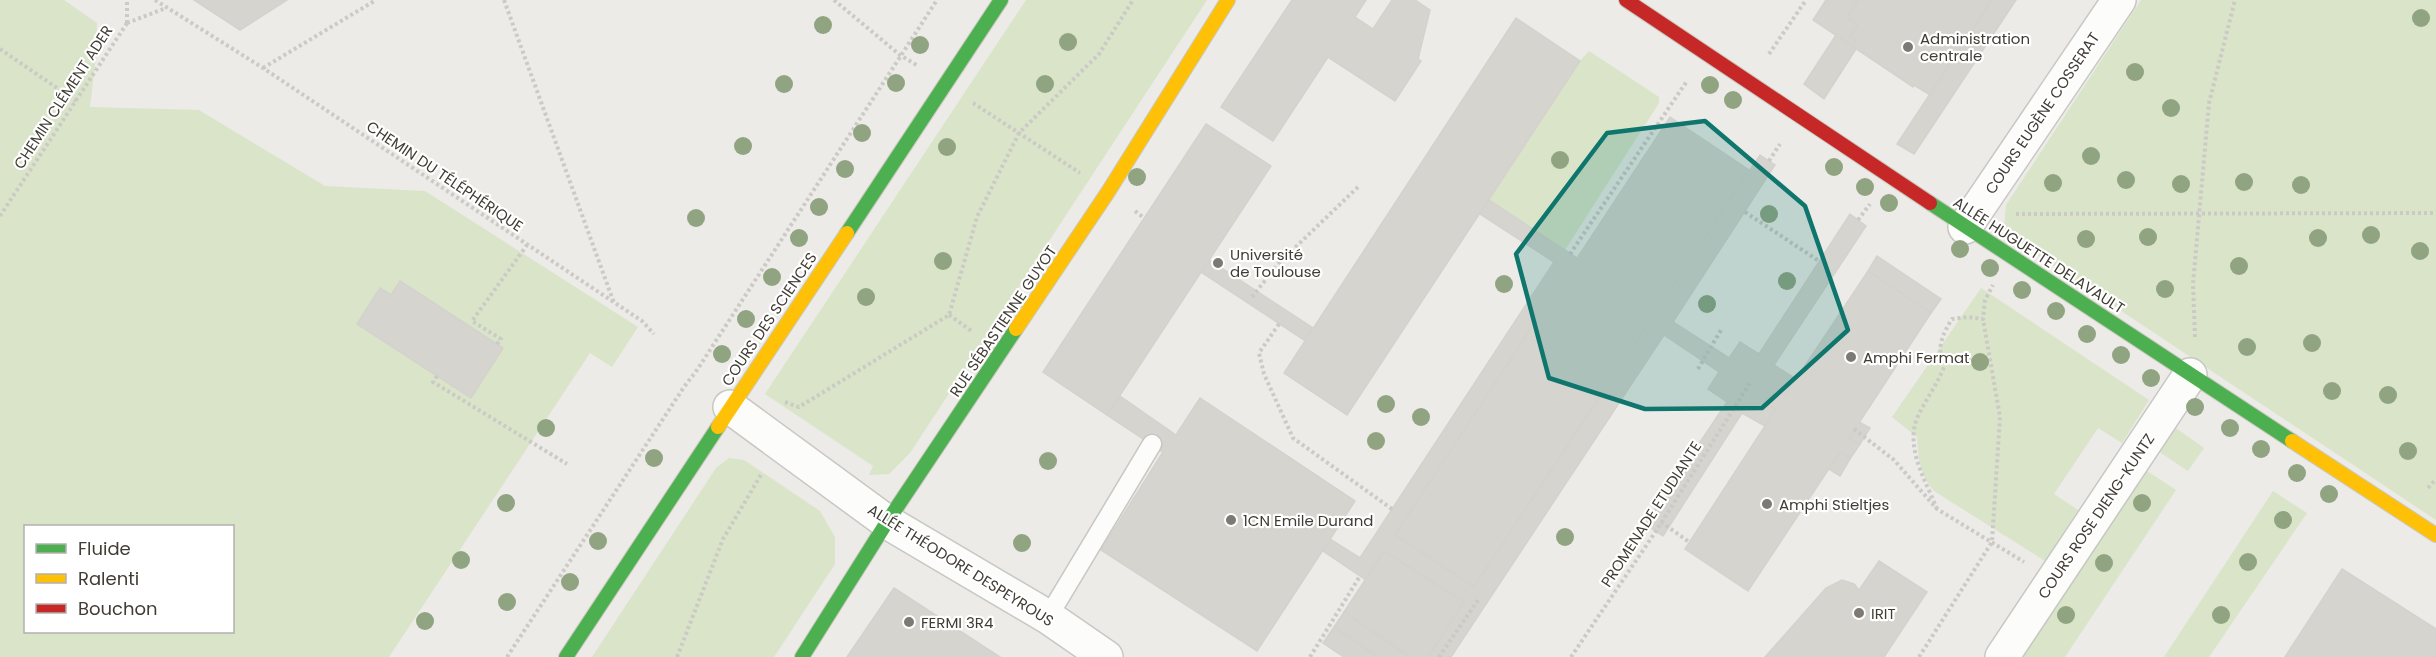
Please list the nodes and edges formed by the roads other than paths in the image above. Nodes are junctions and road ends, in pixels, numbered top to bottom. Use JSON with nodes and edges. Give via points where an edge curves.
{"nodes":[{"id":1,"x":1001,"y":0,"type":"edge"},
{"id":2,"x":1228,"y":0,"type":"edge"},
{"id":3,"x":2119,"y":0,"type":"edge"},
{"id":4,"x":1638,"y":3,"type":"edge"},
{"id":5,"x":1965,"y":227,"type":"junction"},
{"id":6,"x":2190,"y":375,"type":"junction"},
{"id":7,"x":730,"y":407,"type":"junction"},
{"id":8,"x":1152,"y":444,"type":"dead end"},
{"id":9,"x":887,"y":522,"type":"junction"},
{"id":10,"x":2436,"y":535,"type":"edge"},
{"id":11,"x":1048,"y":618,"type":"junction"},
{"id":12,"x":566,"y":657,"type":"edge"},
{"id":13,"x":802,"y":657,"type":"edge"},
{"id":14,"x":1106,"y":657,"type":"edge"},
{"id":15,"x":2002,"y":657,"type":"edge"}],
"edges":[{"from":1,"to":7,"type":"street","name":"COURS DES SCIENCES"},
{"from":2,"to":9,"type":"street","name":"RUE SÉBASTIENNE GUYOT","via":[[1108,192]]},
{"from":3,"to":5,"type":"street","name":"COURS EUGÈNE COSSERAT"},
{"from":4,"to":5,"type":"street","name":"ALLÉE HUGUETTE DELAVAULT"},
{"from":5,"to":6,"type":"street","name":"ALLÉE HUGUETTE DELAVAULT"},
{"from":6,"to":10,"type":"street","name":"ALLÉE HUGUETTE DELAVAULT"},
{"from":6,"to":15,"type":"street","name":"COURS ROSE DIENG-KUNTZ"},
{"from":7,"to":9,"type":"street","name":"ALLÉE THÉODORE DESPEYROUS"},
{"from":7,"to":12,"type":"street","name":"COURS DES SCIENCES"},
{"from":8,"to":11,"type":"lane"},
{"from":9,"to":11,"type":"street","name":"ALLÉE THÉODORE DESPEYROUS"},
{"from":9,"to":13,"type":"street","name":"RUE SÉBASTIENNE GUYOT"},
{"from":11,"to":14,"type":"street","name":"ALLÉE THÉODORE DESPEYROUS"}]}
